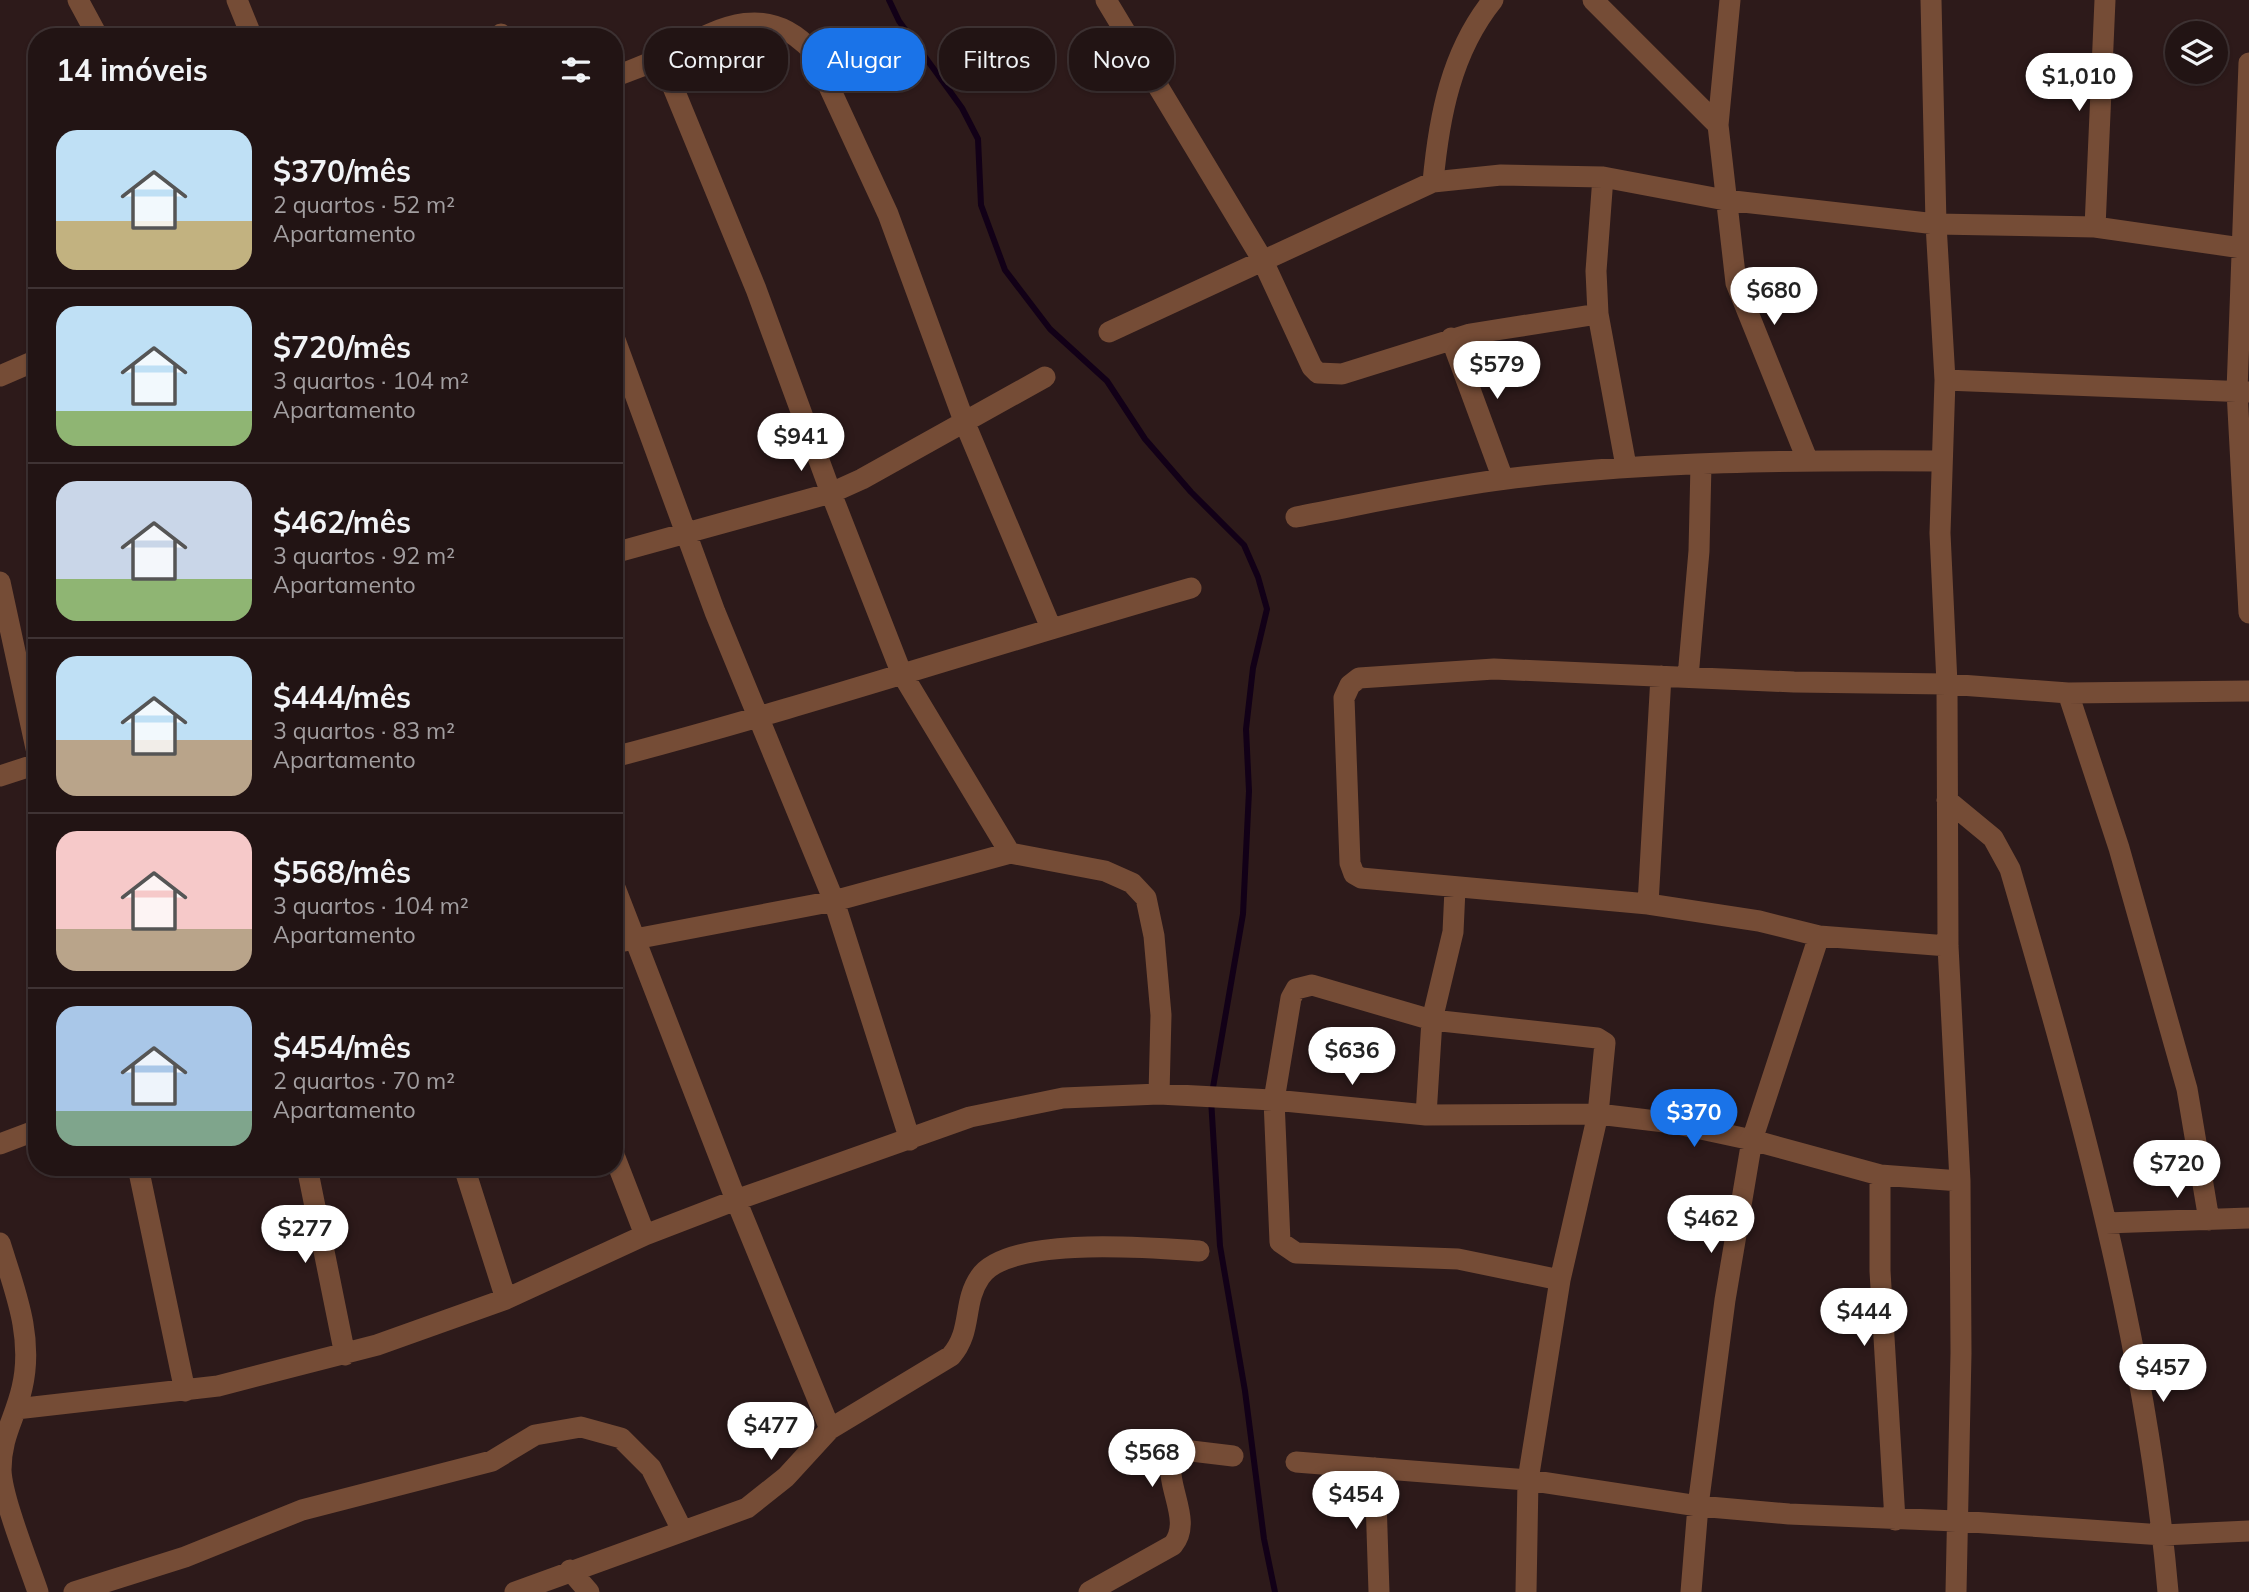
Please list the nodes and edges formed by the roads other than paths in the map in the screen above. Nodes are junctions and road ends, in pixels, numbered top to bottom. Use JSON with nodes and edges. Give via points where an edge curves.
{"nodes":[{"id":1,"x":78,"y":0,"type":"edge"},
{"id":2,"x":237,"y":0,"type":"edge"},
{"id":3,"x":1106,"y":0,"type":"edge"},
{"id":4,"x":1493,"y":0,"type":"edge"},
{"id":5,"x":1593,"y":0,"type":"edge"},
{"id":6,"x":1730,"y":0,"type":"edge"},
{"id":7,"x":1931,"y":0,"type":"edge"},
{"id":8,"x":2105,"y":0,"type":"edge"},
{"id":9,"x":92,"y":28,"type":"edge"},
{"id":10,"x":248,"y":28,"type":"edge"},
{"id":11,"x":716,"y":28,"type":"edge"},
{"id":12,"x":2249,"y":63,"type":"edge"},
{"id":13,"x":644,"y":65,"type":"edge"},
{"id":14,"x":623,"y":73,"type":"edge"},
{"id":15,"x":675,"y":91,"type":"edge"},
{"id":16,"x":1718,"y":125,"type":"junction"},
{"id":17,"x":1603,"y":177,"type":"junction"},
{"id":18,"x":1433,"y":182,"type":"junction"},
{"id":19,"x":1725,"y":200,"type":"junction"},
{"id":20,"x":1936,"y":224,"type":"junction"},
{"id":21,"x":2095,"y":227,"type":"junction"},
{"id":22,"x":2244,"y":248,"type":"edge"},
{"id":23,"x":1262,"y":259,"type":"junction"},
{"id":24,"x":1598,"y":314,"type":"junction"},
{"id":25,"x":1109,"y":332,"type":"dead end"},
{"id":26,"x":1451,"y":338,"type":"junction"},
{"id":27,"x":623,"y":361,"type":"edge"},
{"id":28,"x":28,"y":364,"type":"edge"},
{"id":29,"x":0,"y":376,"type":"edge"},
{"id":30,"x":1045,"y":377,"type":"dead end"},
{"id":31,"x":1945,"y":380,"type":"junction"},
{"id":32,"x":2243,"y":391,"type":"edge"},
{"id":33,"x":964,"y":421,"type":"junction"},
{"id":34,"x":1807,"y":459,"type":"junction"},
{"id":35,"x":1941,"y":461,"type":"junction"},
{"id":36,"x":1701,"y":464,"type":"junction"},
{"id":37,"x":1626,"y":466,"type":"junction"},
{"id":38,"x":1503,"y":479,"type":"junction"},
{"id":39,"x":831,"y":493,"type":"junction"},
{"id":40,"x":1296,"y":517,"type":"dead end"},
{"id":41,"x":687,"y":534,"type":"junction"},
{"id":42,"x":623,"y":551,"type":"edge"},
{"id":43,"x":0,"y":582,"type":"edge"},
{"id":44,"x":1191,"y":588,"type":"dead end"},
{"id":45,"x":2249,"y":613,"type":"edge"},
{"id":46,"x":1051,"y":628,"type":"junction"},
{"id":47,"x":901,"y":672,"type":"junction"},
{"id":48,"x":1661,"y":676,"type":"junction"},
{"id":49,"x":1688,"y":677,"type":"junction"},
{"id":50,"x":1947,"y":684,"type":"junction"},
{"id":51,"x":2249,"y":691,"type":"edge"},
{"id":52,"x":2067,"y":693,"type":"junction"},
{"id":53,"x":28,"y":711,"type":"edge"},
{"id":54,"x":760,"y":719,"type":"junction"},
{"id":55,"x":623,"y":755,"type":"edge"},
{"id":56,"x":28,"y":767,"type":"edge"},
{"id":57,"x":0,"y":776,"type":"edge"},
{"id":58,"x":1947,"y":800,"type":"junction"},
{"id":59,"x":1010,"y":853,"type":"junction"},
{"id":60,"x":1455,"y":889,"type":"junction"},
{"id":61,"x":834,"y":901,"type":"junction"},
{"id":62,"x":1648,"y":904,"type":"junction"},
{"id":63,"x":1819,"y":936,"type":"junction"},
{"id":64,"x":625,"y":941,"type":"edge"},
{"id":65,"x":1948,"y":946,"type":"junction"},
{"id":66,"x":1432,"y":1020,"type":"junction"},
{"id":67,"x":1159,"y":1094,"type":"junction"},
{"id":68,"x":1274,"y":1100,"type":"junction"},
{"id":69,"x":1598,"y":1114,"type":"junction"},
{"id":70,"x":1426,"y":1115,"type":"junction"},
{"id":71,"x":28,"y":1133,"type":"edge"},
{"id":72,"x":910,"y":1140,"type":"junction"},
{"id":73,"x":1752,"y":1140,"type":"junction"},
{"id":74,"x":0,"y":1144,"type":"edge"},
{"id":75,"x":1880,"y":1175,"type":"junction"},
{"id":76,"x":140,"y":1176,"type":"edge"},
{"id":77,"x":309,"y":1176,"type":"edge"},
{"id":78,"x":467,"y":1176,"type":"edge"},
{"id":79,"x":622,"y":1176,"type":"edge"},
{"id":80,"x":1959,"y":1181,"type":"junction"},
{"id":81,"x":736,"y":1200,"type":"junction"},
{"id":82,"x":2249,"y":1218,"type":"edge"},
{"id":83,"x":2208,"y":1220,"type":"junction"},
{"id":84,"x":2106,"y":1223,"type":"junction"},
{"id":85,"x":645,"y":1235,"type":"junction"},
{"id":86,"x":0,"y":1243,"type":"edge"},
{"id":87,"x":1199,"y":1251,"type":"dead end"},
{"id":88,"x":1560,"y":1280,"type":"junction"},
{"id":89,"x":506,"y":1298,"type":"junction"},
{"id":90,"x":345,"y":1354,"type":"junction"},
{"id":91,"x":185,"y":1391,"type":"junction"},
{"id":92,"x":16,"y":1409,"type":"junction"},
{"id":93,"x":830,"y":1429,"type":"junction"},
{"id":94,"x":1233,"y":1456,"type":"dead end"},
{"id":95,"x":1296,"y":1462,"type":"dead end"},
{"id":96,"x":1375,"y":1468,"type":"junction"},
{"id":97,"x":1528,"y":1480,"type":"junction"},
{"id":98,"x":4,"y":1497,"type":"edge"},
{"id":99,"x":1698,"y":1506,"type":"junction"},
{"id":100,"x":1895,"y":1520,"type":"junction"},
{"id":101,"x":1956,"y":1521,"type":"junction"},
{"id":102,"x":682,"y":1530,"type":"junction"},
{"id":103,"x":2249,"y":1531,"type":"edge"},
{"id":104,"x":2163,"y":1535,"type":"junction"},
{"id":105,"x":570,"y":1570,"type":"junction"},
{"id":106,"x":38,"y":1592,"type":"edge"},
{"id":107,"x":74,"y":1592,"type":"edge"},
{"id":108,"x":515,"y":1592,"type":"edge"},
{"id":109,"x":589,"y":1592,"type":"edge"},
{"id":110,"x":1089,"y":1592,"type":"edge"},
{"id":111,"x":1379,"y":1592,"type":"edge"},
{"id":112,"x":1526,"y":1592,"type":"edge"},
{"id":113,"x":1690,"y":1592,"type":"edge"},
{"id":114,"x":1956,"y":1592,"type":"edge"},
{"id":115,"x":2168,"y":1592,"type":"edge"}],
"edges":[{"from":1,"to":9,"type":"street"},
{"from":2,"to":10,"type":"street"},
{"from":3,"to":23,"type":"street"},
{"from":4,"to":18,"type":"street","via":[[1455,68],[1438,124]]},
{"from":5,"to":16,"type":"street"},
{"from":6,"to":16,"type":"street"},
{"from":7,"to":20,"type":"street"},
{"from":8,"to":21,"type":"street"},
{"from":11,"to":33,"type":"street","via":[[764,17],[800,34],[813,52],[888,214]]},
{"from":12,"to":22,"type":"street"},
{"from":13,"to":14,"type":"street"},
{"from":15,"to":39,"type":"street","via":[[756,289]]},
{"from":16,"to":19,"type":"street"},
{"from":17,"to":18,"type":"street","via":[[1502,175]]},
{"from":17,"to":19,"type":"street"},
{"from":17,"to":24,"type":"street","via":[[1596,271]]},
{"from":18,"to":23,"type":"street"},
{"from":19,"to":20,"type":"street"},
{"from":19,"to":34,"type":"street","via":[[1736,283]]},
{"from":20,"to":21,"type":"street"},
{"from":20,"to":31,"type":"street"},
{"from":21,"to":22,"type":"street"},
{"from":22,"to":32,"type":"street"},
{"from":23,"to":25,"type":"street"},
{"from":23,"to":26,"type":"street","via":[[1311,367],[1318,373],[1342,374]]},
{"from":24,"to":26,"type":"street"},
{"from":24,"to":37,"type":"street"},
{"from":26,"to":38,"type":"street"},
{"from":27,"to":41,"type":"street"},
{"from":28,"to":29,"type":"street"},
{"from":30,"to":33,"type":"street"},
{"from":31,"to":32,"type":"street"},
{"from":31,"to":35,"type":"street"},
{"from":32,"to":45,"type":"street"},
{"from":33,"to":39,"type":"street"},
{"from":33,"to":46,"type":"street"},
{"from":34,"to":35,"type":"street"},
{"from":34,"to":36,"type":"street"},
{"from":35,"to":50,"type":"street"},
{"from":36,"to":37,"type":"street"},
{"from":36,"to":49,"type":"street"},
{"from":37,"to":38,"type":"street"},
{"from":38,"to":40,"type":"street"},
{"from":39,"to":41,"type":"street"},
{"from":39,"to":47,"type":"street"},
{"from":41,"to":42,"type":"street"},
{"from":41,"to":54,"type":"street"},
{"from":43,"to":53,"type":"street"},
{"from":44,"to":46,"type":"street"},
{"from":46,"to":47,"type":"street"},
{"from":47,"to":54,"type":"street"},
{"from":47,"to":59,"type":"street"},
{"from":48,"to":49,"type":"street"},
{"from":48,"to":60,"type":"street","via":[[1494,669],[1359,678],[1350,685],[1343,709],[1354,874]]},
{"from":48,"to":62,"type":"street"},
{"from":49,"to":50,"type":"street"},
{"from":50,"to":52,"type":"street"},
{"from":50,"to":58,"type":"street"},
{"from":51,"to":52,"type":"street"},
{"from":52,"to":83,"type":"street","via":[[2119,848],[2187,1089]]},
{"from":54,"to":55,"type":"street"},
{"from":54,"to":61,"type":"street"},
{"from":56,"to":57,"type":"street"},
{"from":58,"to":65,"type":"street"},
{"from":58,"to":84,"type":"street","via":[[1993,838],[2010,869],[2072,1082]]},
{"from":59,"to":61,"type":"street"},
{"from":59,"to":67,"type":"street","via":[[1105,871],[1132,883],[1146,898],[1161,1015]]},
{"from":60,"to":62,"type":"street"},
{"from":60,"to":66,"type":"street","via":[[1453,932]]},
{"from":61,"to":64,"type":"street"},
{"from":61,"to":72,"type":"street"},
{"from":62,"to":63,"type":"street","via":[[1759,921]]},
{"from":63,"to":65,"type":"street"},
{"from":63,"to":73,"type":"street"},
{"from":64,"to":81,"type":"street"},
{"from":65,"to":80,"type":"street"},
{"from":66,"to":68,"type":"street","via":[[1311,985],[1296,989]]},
{"from":66,"to":69,"type":"street","via":[[1602,1040],[1605,1056]]},
{"from":66,"to":70,"type":"street"},
{"from":67,"to":68,"type":"street"},
{"from":67,"to":72,"type":"street","via":[[1027,1103],[970,1117]]},
{"from":68,"to":70,"type":"street"},
{"from":68,"to":88,"type":"street","via":[[1278,1234],[1288,1249],[1296,1253],[1458,1259]]},
{"from":69,"to":70,"type":"street"},
{"from":69,"to":73,"type":"street","via":[[1673,1123]]},
{"from":69,"to":88,"type":"street"},
{"from":71,"to":74,"type":"street"},
{"from":72,"to":81,"type":"street"},
{"from":73,"to":75,"type":"street"},
{"from":73,"to":99,"type":"street"},
{"from":75,"to":80,"type":"street"},
{"from":75,"to":100,"type":"street","via":[[1880,1271]]},
{"from":76,"to":91,"type":"street"},
{"from":77,"to":90,"type":"street"},
{"from":78,"to":89,"type":"street"},
{"from":79,"to":85,"type":"street"},
{"from":80,"to":101,"type":"street","via":[[1961,1353]]},
{"from":81,"to":85,"type":"street"},
{"from":81,"to":93,"type":"street"},
{"from":82,"to":83,"type":"street"},
{"from":83,"to":84,"type":"street"},
{"from":84,"to":104,"type":"street"},
{"from":85,"to":89,"type":"street"},
{"from":86,"to":92,"type":"street","via":[[25,1327],[25,1371]]},
{"from":87,"to":93,"type":"street","via":[[1070,1248],[1036,1251],[994,1264],[974,1288],[962,1343],[951,1356]]},
{"from":88,"to":97,"type":"street"},
{"from":89,"to":90,"type":"street"},
{"from":90,"to":91,"type":"street"},
{"from":91,"to":92,"type":"street"},
{"from":92,"to":98,"type":"street","via":[[1,1453]]},
{"from":93,"to":102,"type":"street","via":[[786,1477],[747,1508]]},
{"from":94,"to":110,"type":"street","via":[[1183,1450],[1173,1454],[1169,1465],[1180,1536],[1173,1545]]},
{"from":95,"to":96,"type":"street"},
{"from":96,"to":97,"type":"street"},
{"from":96,"to":111,"type":"street"},
{"from":97,"to":99,"type":"street"},
{"from":97,"to":112,"type":"street"},
{"from":98,"to":106,"type":"street"},
{"from":99,"to":100,"type":"street"},
{"from":99,"to":113,"type":"street"},
{"from":100,"to":101,"type":"street"},
{"from":101,"to":104,"type":"street"},
{"from":101,"to":114,"type":"street"},
{"from":102,"to":105,"type":"street"},
{"from":102,"to":107,"type":"street","via":[[651,1468],[621,1438],[580,1427],[535,1435],[492,1461],[302,1510],[185,1557]]},
{"from":103,"to":104,"type":"street"},
{"from":104,"to":115,"type":"street"},
{"from":105,"to":108,"type":"street"},
{"from":105,"to":109,"type":"street"}]}
